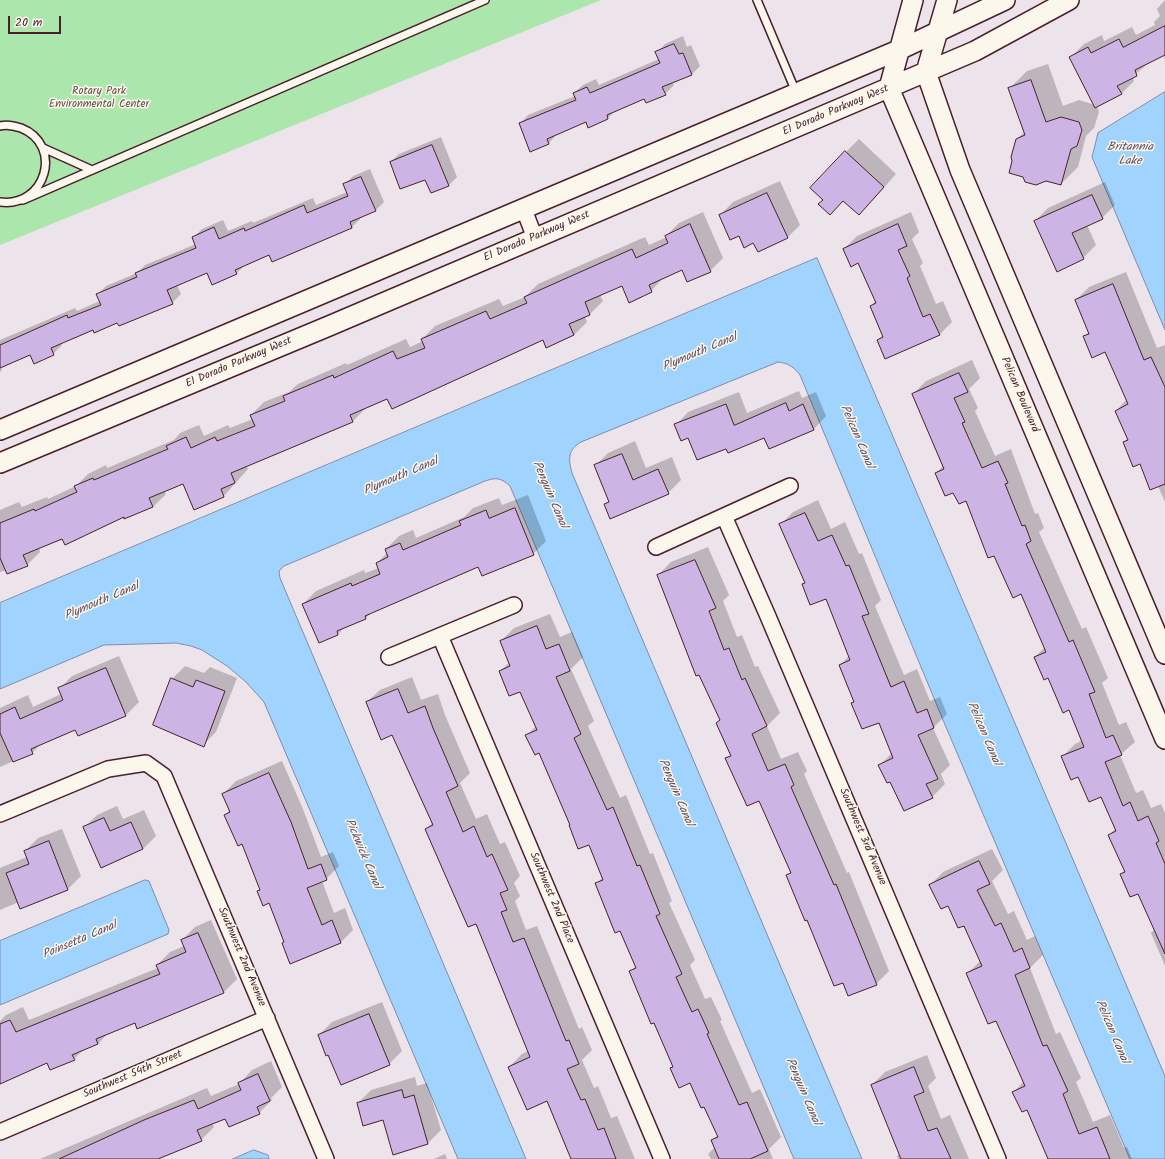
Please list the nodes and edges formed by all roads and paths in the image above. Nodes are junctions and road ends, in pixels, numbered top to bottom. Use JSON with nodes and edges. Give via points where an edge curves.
{"nodes":[{"id":1,"x":485,"y":0,"type":"edge"},
{"id":2,"x":757,"y":0,"type":"edge"},
{"id":3,"x":913,"y":0,"type":"edge"},
{"id":4,"x":947,"y":0,"type":"edge"},
{"id":5,"x":1005,"y":0,"type":"edge"},
{"id":6,"x":1069,"y":0,"type":"edge"},
{"id":7,"x":939,"y":31,"type":"junction"},
{"id":8,"x":901,"y":48,"type":"junction"},
{"id":9,"x":926,"y":72,"type":"junction"},
{"id":10,"x":889,"y":88,"type":"junction"},
{"id":11,"x":796,"y":92,"type":"junction"},
{"id":12,"x":0,"y":126,"type":"edge"},
{"id":13,"x":43,"y":148,"type":"junction"},
{"id":14,"x":92,"y":170,"type":"junction"},
{"id":15,"x":23,"y":200,"type":"junction"},
{"id":16,"x":0,"y":202,"type":"edge"},
{"id":17,"x":523,"y":207,"type":"junction"},
{"id":18,"x":535,"y":238,"type":"junction"},
{"id":19,"x":0,"y":430,"type":"edge"},
{"id":20,"x":0,"y":463,"type":"edge"},
{"id":21,"x":790,"y":486,"type":"dead end"},
{"id":22,"x":724,"y":516,"type":"junction"},
{"id":23,"x":656,"y":547,"type":"dead end"},
{"id":24,"x":514,"y":605,"type":"dead end"},
{"id":25,"x":440,"y":636,"type":"junction"},
{"id":26,"x":1165,"y":654,"type":"edge"},
{"id":27,"x":389,"y":657,"type":"dead end"},
{"id":28,"x":1165,"y":739,"type":"edge"},
{"id":29,"x":0,"y":814,"type":"edge"},
{"id":30,"x":267,"y":1018,"type":"junction"},
{"id":31,"x":0,"y":1132,"type":"edge"},
{"id":32,"x":326,"y":1159,"type":"edge"},
{"id":33,"x":662,"y":1159,"type":"edge"},
{"id":34,"x":998,"y":1159,"type":"edge"}],
"edges":[{"from":1,"to":14,"type":"lane"},
{"from":2,"to":11,"type":"lane"},
{"from":3,"to":8,"type":"street"},
{"from":4,"to":7,"type":"street"},
{"from":5,"to":7,"type":"street"},
{"from":6,"to":9,"type":"street","name":"El Dorado Parkway West","via":[[975,51]]},
{"from":7,"to":8,"type":"street"},
{"from":7,"to":9,"type":"street"},
{"from":8,"to":10,"type":"street"},
{"from":8,"to":11,"type":"street"},
{"from":9,"to":10,"type":"street","name":"El Dorado Parkway West"},
{"from":9,"to":26,"type":"street","via":[[960,170]]},
{"from":10,"to":18,"type":"street","name":"El Dorado Parkway West"},
{"from":10,"to":28,"type":"street","name":"Pelican Boulevard"},
{"from":11,"to":17,"type":"street"},
{"from":12,"to":13,"type":"lane","via":[[15,126],[26,131],[36,138]]},
{"from":13,"to":14,"type":"lane"},
{"from":13,"to":15,"type":"lane","via":[[46,160],[41,184]]},
{"from":14,"to":15,"type":"lane"},
{"from":15,"to":16,"type":"lane"},
{"from":17,"to":18,"type":"street"},
{"from":17,"to":19,"type":"street"},
{"from":18,"to":20,"type":"street","name":"El Dorado Parkway West"},
{"from":21,"to":22,"type":"street"},
{"from":22,"to":23,"type":"street"},
{"from":22,"to":34,"type":"street","name":"Southwest 3rd Avenue"},
{"from":24,"to":25,"type":"street"},
{"from":25,"to":27,"type":"street"},
{"from":25,"to":33,"type":"street","name":"Southwest 2nd Place"},
{"from":29,"to":30,"type":"street","name":"Southwest 2nd Avenue","via":[[108,769],[146,763],[164,776]]},
{"from":30,"to":31,"type":"street","name":"Southwest 54th Street"},
{"from":30,"to":32,"type":"street","name":"Southwest 2nd Avenue"}]}
